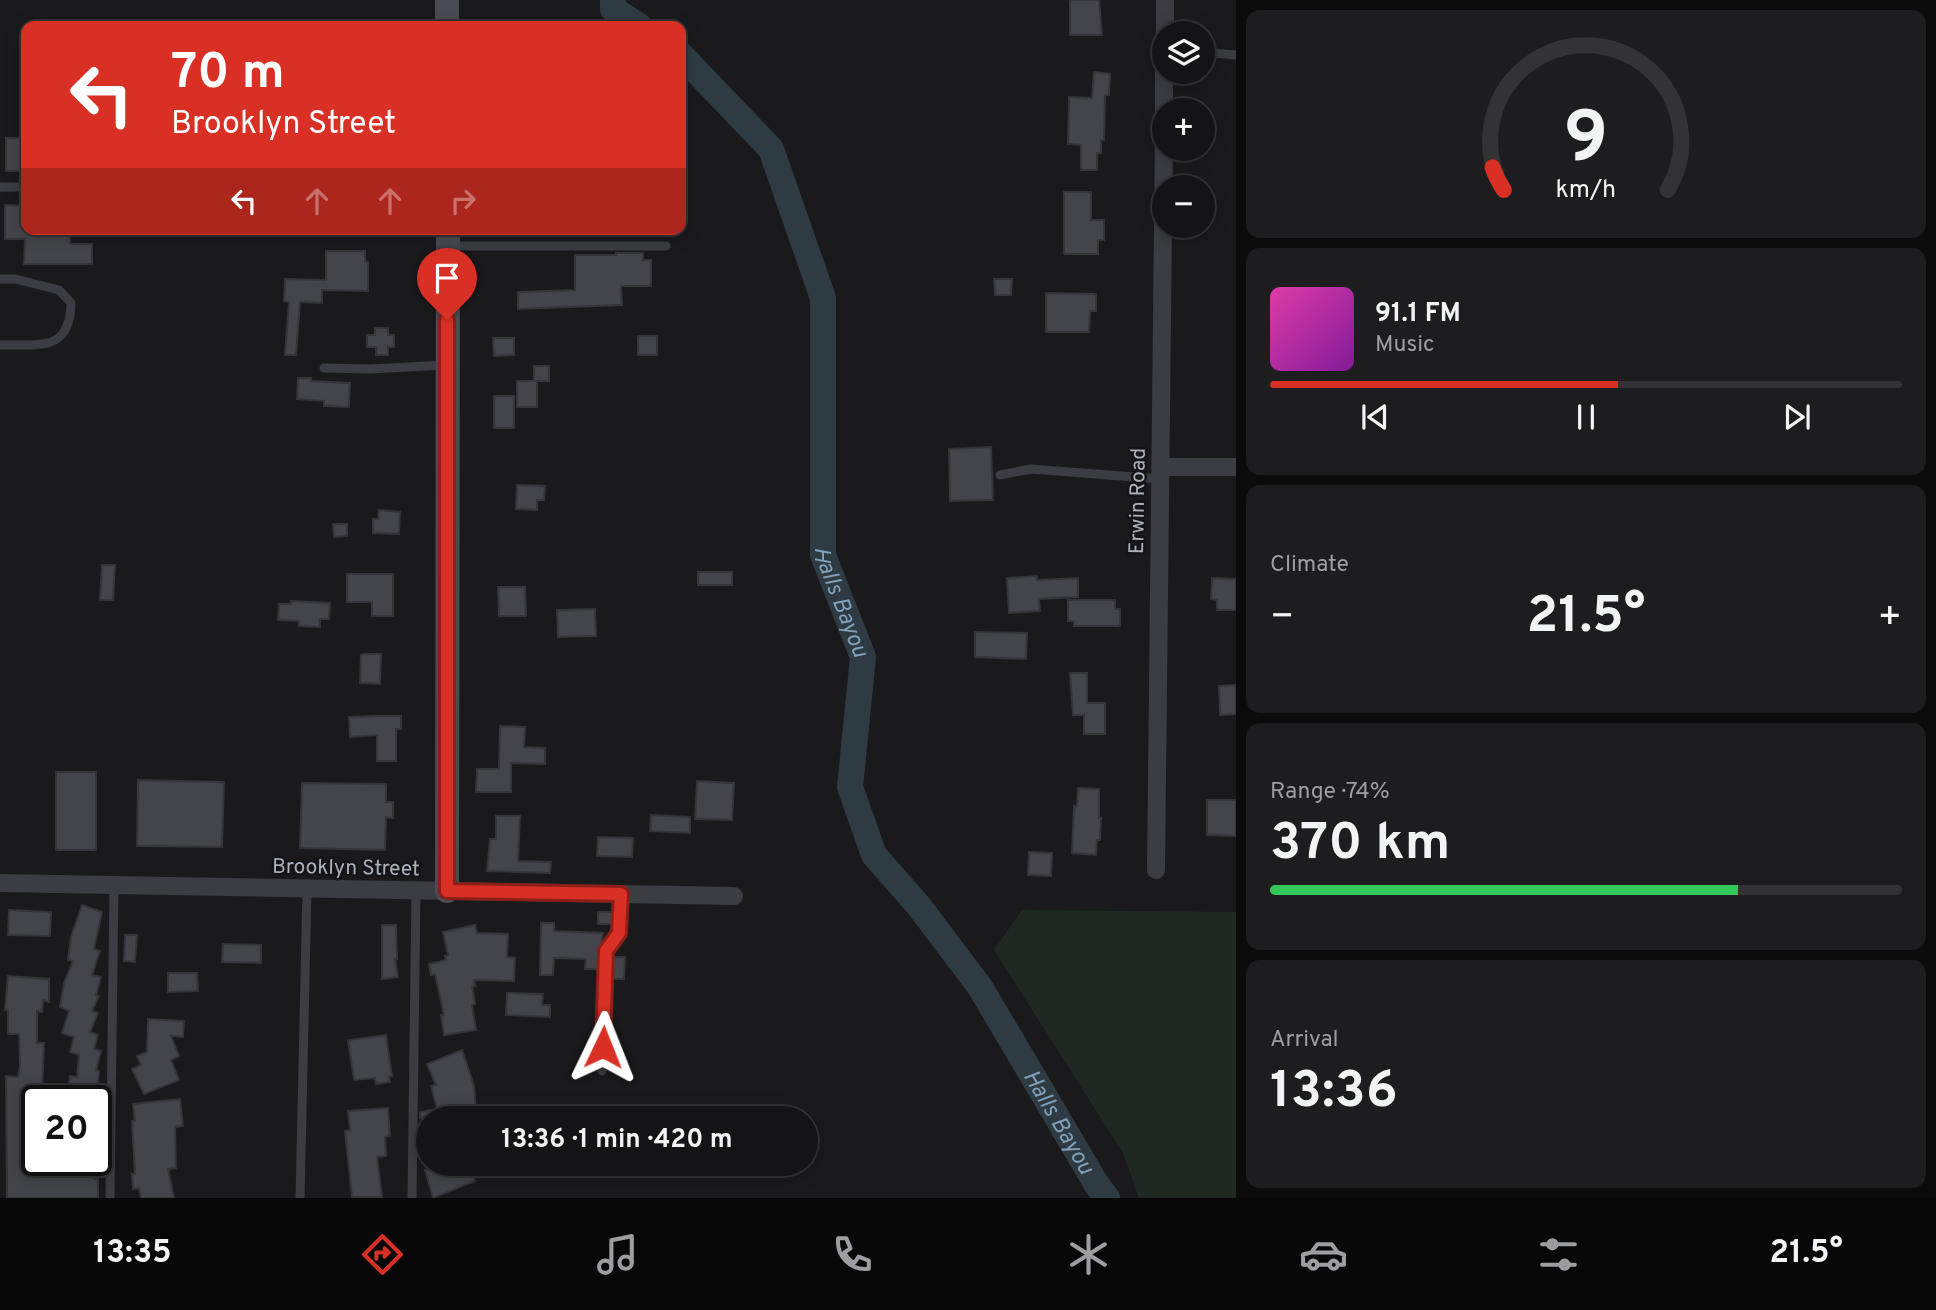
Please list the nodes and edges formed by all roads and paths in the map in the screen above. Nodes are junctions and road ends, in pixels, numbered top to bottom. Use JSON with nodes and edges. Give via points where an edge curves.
{"nodes":[{"id":1,"x":447,"y":0,"type":"edge"},
{"id":2,"x":1165,"y":0,"type":"edge"},
{"id":3,"x":447,"y":21,"type":"edge"},
{"id":4,"x":1165,"y":21,"type":"edge"},
{"id":5,"x":1215,"y":53,"type":"edge"},
{"id":6,"x":1236,"y":55,"type":"edge"},
{"id":7,"x":1164,"y":161,"type":"edge"},
{"id":8,"x":0,"y":187,"type":"edge"},
{"id":9,"x":21,"y":187,"type":"edge"},
{"id":10,"x":447,"y":238,"type":"edge"},
{"id":11,"x":666,"y":246,"type":"dead end"},
{"id":12,"x":0,"y":279,"type":"edge"},
{"id":13,"x":0,"y":345,"type":"edge"},
{"id":14,"x":447,"y":365,"type":"junction"},
{"id":15,"x":324,"y":368,"type":"dead end"},
{"id":16,"x":1236,"y":467,"type":"edge"},
{"id":17,"x":1160,"y":473,"type":"junction"},
{"id":18,"x":1000,"y":475,"type":"dead end"},
{"id":19,"x":1156,"y":870,"type":"dead end"},
{"id":20,"x":0,"y":883,"type":"edge"},
{"id":21,"x":114,"y":886,"type":"junction"},
{"id":22,"x":307,"y":889,"type":"junction"},
{"id":23,"x":416,"y":891,"type":"junction"},
{"id":24,"x":447,"y":891,"type":"junction"},
{"id":25,"x":621,"y":894,"type":"junction"},
{"id":26,"x":734,"y":896,"type":"dead end"},
{"id":27,"x":602,"y":1071,"type":"dead end"},
{"id":28,"x":110,"y":1198,"type":"edge"},
{"id":29,"x":300,"y":1198,"type":"edge"},
{"id":30,"x":412,"y":1198,"type":"edge"}],
"edges":[{"from":1,"to":3,"type":"street"},
{"from":2,"to":4,"type":"street"},
{"from":5,"to":6,"type":"lane"},
{"from":7,"to":17,"type":"street","name":"Erwin Road"},
{"from":8,"to":9,"type":"lane"},
{"from":10,"to":11,"type":"lane"},
{"from":10,"to":14,"type":"street"},
{"from":12,"to":13,"type":"lane","via":[[59,290],[71,303],[71,323],[62,338],[45,344]]},
{"from":14,"to":15,"type":"lane"},
{"from":14,"to":24,"type":"street"},
{"from":16,"to":17,"type":"street"},
{"from":17,"to":18,"type":"lane","via":[[1031,469]]},
{"from":17,"to":19,"type":"street","name":"Erwin Road"},
{"from":20,"to":21,"type":"street","name":"Brooklyn Street"},
{"from":21,"to":22,"type":"street","name":"Brooklyn Street"},
{"from":21,"to":28,"type":"lane"},
{"from":22,"to":23,"type":"street","name":"Brooklyn Street"},
{"from":22,"to":29,"type":"lane"},
{"from":23,"to":24,"type":"street","name":"Brooklyn Street"},
{"from":23,"to":30,"type":"lane"},
{"from":24,"to":25,"type":"street","name":"Brooklyn Street"},
{"from":25,"to":26,"type":"street","name":"Brooklyn Street"},
{"from":25,"to":27,"type":"lane","via":[[619,933],[606,951]]}]}
